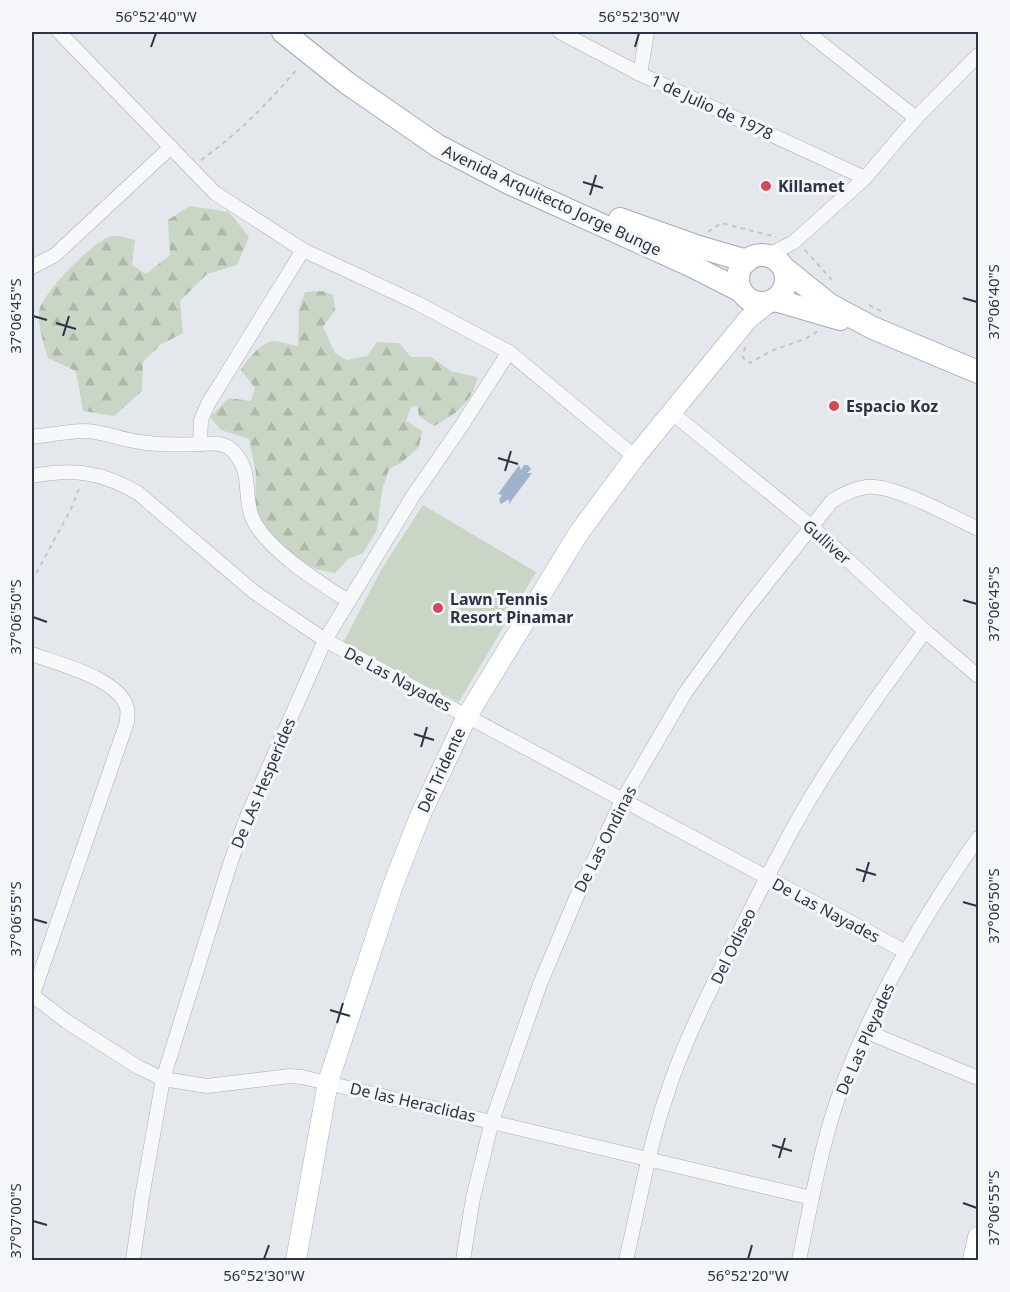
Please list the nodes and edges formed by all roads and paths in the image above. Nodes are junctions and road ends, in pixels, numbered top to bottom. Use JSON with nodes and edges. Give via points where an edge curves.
{"nodes":[{"id":1,"x":59,"y":32,"type":"edge"},
{"id":2,"x":283,"y":32,"type":"edge"},
{"id":3,"x":306,"y":32,"type":"edge"},
{"id":4,"x":560,"y":32,"type":"edge"},
{"id":5,"x":646,"y":32,"type":"edge"},
{"id":6,"x":807,"y":32,"type":"edge"},
{"id":7,"x":311,"y":54,"type":"junction"},
{"id":8,"x":978,"y":55,"type":"edge"},
{"id":9,"x":640,"y":74,"type":"junction"},
{"id":10,"x":916,"y":118,"type":"junction"},
{"id":11,"x":171,"y":147,"type":"junction"},
{"id":12,"x":190,"y":167,"type":"junction"},
{"id":13,"x":865,"y":178,"type":"junction"},
{"id":14,"x":303,"y":250,"type":"junction"},
{"id":15,"x":766,"y":262,"type":"junction"},
{"id":16,"x":32,"y":267,"type":"edge"},
{"id":17,"x":742,"y":293,"type":"junction"},
{"id":18,"x":771,"y":302,"type":"junction"},
{"id":19,"x":826,"y":315,"type":"junction"},
{"id":20,"x":873,"y":328,"type":"junction"},
{"id":21,"x":733,"y":339,"type":"junction"},
{"id":22,"x":509,"y":352,"type":"junction"},
{"id":23,"x":978,"y":372,"type":"edge"},
{"id":24,"x":672,"y":413,"type":"junction"},
{"id":25,"x":32,"y":437,"type":"edge"},
{"id":26,"x":200,"y":444,"type":"junction"},
{"id":27,"x":635,"y":457,"type":"junction"},
{"id":28,"x":85,"y":472,"type":"junction"},
{"id":29,"x":32,"y":476,"type":"edge"},
{"id":30,"x":812,"y":527,"type":"junction"},
{"id":31,"x":978,"y":529,"type":"edge"},
{"id":32,"x":32,"y":581,"type":"edge"},
{"id":33,"x":348,"y":601,"type":"junction"},
{"id":34,"x":925,"y":631,"type":"junction"},
{"id":35,"x":325,"y":640,"type":"junction"},
{"id":36,"x":32,"y":654,"type":"edge"},
{"id":37,"x":978,"y":676,"type":"edge"},
{"id":38,"x":467,"y":716,"type":"junction"},
{"id":39,"x":622,"y":801,"type":"junction"},
{"id":40,"x":978,"y":838,"type":"edge"},
{"id":41,"x":766,"y":879,"type":"junction"},
{"id":42,"x":906,"y":952,"type":"junction"},
{"id":43,"x":32,"y":996,"type":"edge"},
{"id":44,"x":864,"y":1031,"type":"junction"},
{"id":45,"x":163,"y":1078,"type":"junction"},
{"id":46,"x":978,"y":1078,"type":"edge"},
{"id":47,"x":328,"y":1082,"type":"junction"},
{"id":48,"x":492,"y":1121,"type":"junction"},
{"id":49,"x":649,"y":1159,"type":"junction"},
{"id":50,"x":812,"y":1198,"type":"junction"},
{"id":51,"x":978,"y":1237,"type":"edge"},
{"id":52,"x":133,"y":1260,"type":"edge"},
{"id":53,"x":296,"y":1260,"type":"edge"},
{"id":54,"x":463,"y":1260,"type":"edge"},
{"id":55,"x":626,"y":1260,"type":"edge"},
{"id":56,"x":799,"y":1260,"type":"edge"},
{"id":57,"x":973,"y":1260,"type":"edge"}],
"edges":[{"from":1,"to":11,"type":"street"},
{"from":2,"to":7,"type":"main road","name":"Avenida Arquitecto Jorge Bunge"},
{"from":3,"to":15,"type":"main road","name":"Avenida Arquitecto Jorge Bunge","via":[[446,135],[522,175],[614,217],[699,247]]},
{"from":4,"to":9,"type":"street","name":"1 de Julio de 1978"},
{"from":5,"to":9,"type":"street"},
{"from":6,"to":10,"type":"street"},
{"from":7,"to":12,"type":"path","via":[[244,127]]},
{"from":7,"to":17,"type":"main road","name":"Avenida Arquitecto Jorge Bunge","via":[[438,146]]},
{"from":8,"to":10,"type":"street"},
{"from":9,"to":13,"type":"street","name":"1 de Julio de 1978"},
{"from":10,"to":13,"type":"street"},
{"from":11,"to":12,"type":"street"},
{"from":11,"to":16,"type":"street","via":[[55,255]]},
{"from":12,"to":14,"type":"street","via":[[215,193]]},
{"from":13,"to":15,"type":"street"},
{"from":14,"to":22,"type":"street","via":[[417,303]]},
{"from":14,"to":26,"type":"street","via":[[208,404],[201,420]]},
{"from":15,"to":17,"type":"main road","via":[[739,275]]},
{"from":15,"to":18,"type":"main road","via":[[787,282],[781,295]]},
{"from":15,"to":20,"type":"main road","name":"Avenida Arquitecto Jorge Bunge"},
{"from":17,"to":18,"type":"main road","via":[[755,302]]},
{"from":17,"to":21,"type":"main road","name":"Del Tridente","via":[[742,312]]},
{"from":18,"to":19,"type":"main road","name":"Avenida Arquitecto Jorge Bunge"},
{"from":18,"to":21,"type":"main road","name":"Del Tridente","via":[[757,310]]},
{"from":19,"to":20,"type":"main road","name":"Avenida Arquitecto Jorge Bunge"},
{"from":19,"to":21,"type":"path","via":[[818,332],[750,363],[742,358],[746,350],[744,337]]},
{"from":20,"to":23,"type":"main road","name":"Avenida Arquitecto Jorge Bunge"},
{"from":21,"to":24,"type":"main road","name":"Del Tridente"},
{"from":22,"to":27,"type":"street"},
{"from":22,"to":33,"type":"street","name":"De LAs Hesperides"},
{"from":24,"to":27,"type":"main road","name":"Del Tridente"},
{"from":24,"to":30,"type":"street","name":"Gulliver"},
{"from":25,"to":26,"type":"street","via":[[85,431],[139,442]]},
{"from":26,"to":33,"type":"street","via":[[212,442],[234,452],[244,468],[252,518],[261,533],[296,567]]},
{"from":27,"to":38,"type":"main road","name":"Del Tridente","via":[[572,543]]},
{"from":28,"to":29,"type":"street","name":"De Las Nayades","via":[[57,471]]},
{"from":28,"to":32,"type":"path","via":[[71,509]]},
{"from":28,"to":35,"type":"street","name":"De Las Nayades","via":[[107,477],[138,493],[254,592]]},
{"from":30,"to":31,"type":"street","name":"De Las Ondinas","via":[[832,501],[868,486],[893,491]]},
{"from":30,"to":34,"type":"street","name":"Gulliver"},
{"from":30,"to":39,"type":"street","name":"De Las Ondinas","via":[[685,693]]},
{"from":33,"to":35,"type":"street","name":"De LAs Hesperides"},
{"from":34,"to":37,"type":"street","name":"Gulliver"},
{"from":34,"to":41,"type":"street","name":"Del Odiseo","via":[[842,748]]},
{"from":35,"to":38,"type":"street","name":"De Las Nayades"},
{"from":35,"to":45,"type":"street","name":"De LAs Hesperides","via":[[246,819]]},
{"from":36,"to":43,"type":"street","via":[[101,680],[124,700],[128,710]]},
{"from":38,"to":39,"type":"street","name":"De Las Nayades"},
{"from":38,"to":47,"type":"main road","name":"Del Tridente","via":[[393,885]]},
{"from":39,"to":41,"type":"street","name":"De Las Nayades"},
{"from":39,"to":48,"type":"street","name":"De Las Ondinas","via":[[540,984]]},
{"from":40,"to":42,"type":"street","name":"De Las Pleyades"},
{"from":41,"to":42,"type":"street","name":"De Las Nayades"},
{"from":41,"to":49,"type":"street","name":"Del Odiseo","via":[[678,1063]]},
{"from":42,"to":44,"type":"street","name":"De Las Pleyades"},
{"from":43,"to":45,"type":"street","name":"De las Heraclidas","via":[[138,1067]]},
{"from":44,"to":46,"type":"street"},
{"from":44,"to":50,"type":"street","name":"De Las Pleyades","via":[[836,1104]]},
{"from":45,"to":47,"type":"street","name":"De las Heraclidas","via":[[207,1086],[290,1076]]},
{"from":45,"to":52,"type":"street","name":"De LAs Hesperides"},
{"from":47,"to":48,"type":"street","name":"De las Heraclidas"},
{"from":47,"to":53,"type":"main road","name":"Del Tridente"},
{"from":48,"to":49,"type":"street","name":"De las Heraclidas"},
{"from":48,"to":54,"type":"street","name":"De Las Ondinas"},
{"from":49,"to":50,"type":"street","name":"De las Heraclidas"},
{"from":49,"to":55,"type":"street","name":"Del Odiseo"},
{"from":50,"to":56,"type":"street","name":"De Las Pleyades"},
{"from":51,"to":57,"type":"main road"}]}
